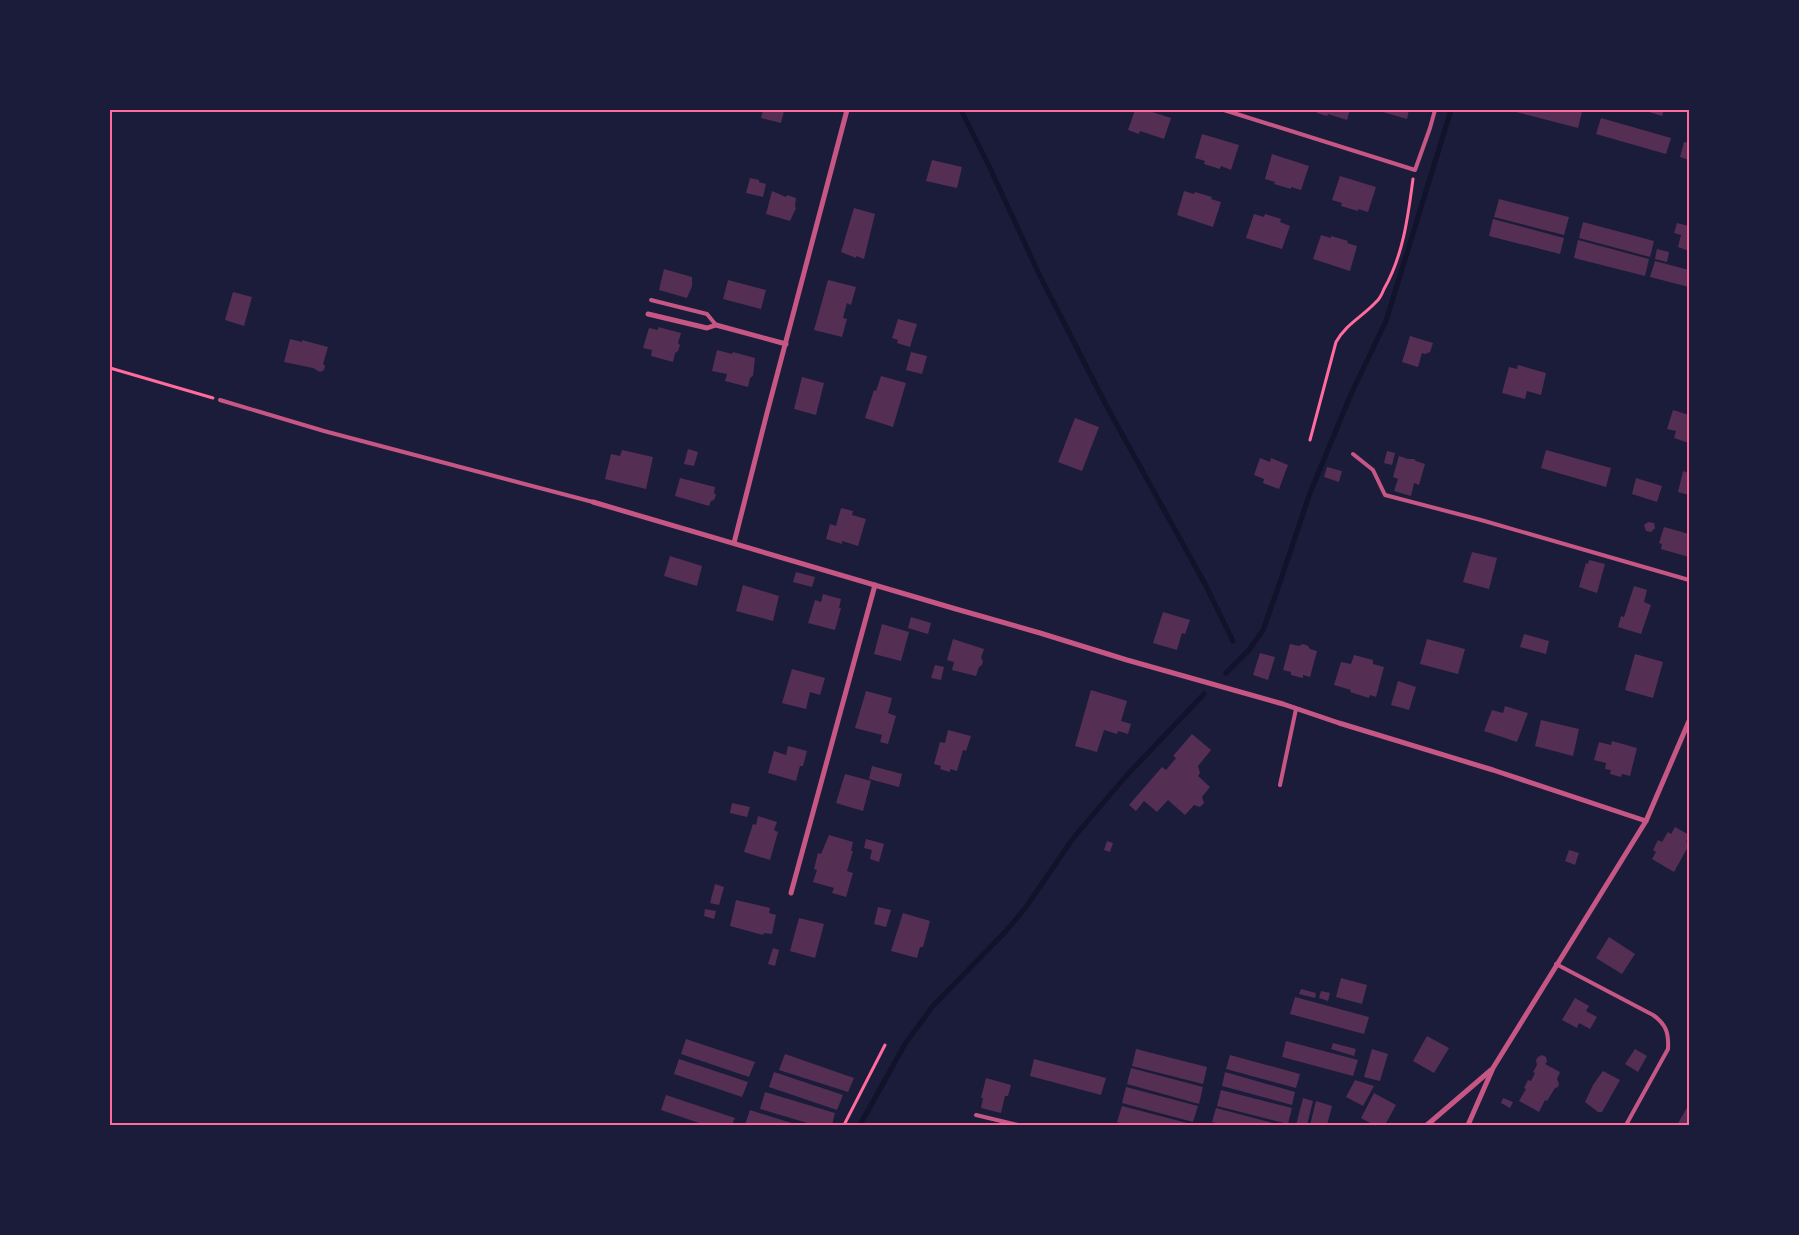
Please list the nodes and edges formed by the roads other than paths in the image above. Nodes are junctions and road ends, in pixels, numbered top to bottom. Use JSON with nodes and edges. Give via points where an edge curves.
{"nodes":[{"id":1,"x":847,"y":110,"type":"edge"},
{"id":2,"x":1224,"y":110,"type":"edge"},
{"id":3,"x":1435,"y":110,"type":"edge"},
{"id":4,"x":651,"y":300,"type":"dead end"},
{"id":5,"x":648,"y":314,"type":"dead end"},
{"id":6,"x":716,"y":325,"type":"junction"},
{"id":7,"x":786,"y":344,"type":"junction"},
{"id":8,"x":220,"y":400,"type":"road end"},
{"id":9,"x":1353,"y":454,"type":"dead end"},
{"id":10,"x":593,"y":502,"type":"joint"},
{"id":11,"x":734,"y":543,"type":"junction"},
{"id":12,"x":1689,"y":580,"type":"edge"},
{"id":13,"x":876,"y":585,"type":"junction"},
{"id":14,"x":1296,"y":709,"type":"junction"},
{"id":15,"x":1689,"y":721,"type":"edge"},
{"id":16,"x":1280,"y":785,"type":"dead end"},
{"id":17,"x":1646,"y":821,"type":"junction"},
{"id":18,"x":791,"y":893,"type":"dead end"},
{"id":19,"x":1556,"y":964,"type":"junction"},
{"id":20,"x":1494,"y":1068,"type":"junction"},
{"id":21,"x":976,"y":1115,"type":"dead end"},
{"id":22,"x":1018,"y":1125,"type":"edge"},
{"id":23,"x":1427,"y":1125,"type":"edge"},
{"id":24,"x":1468,"y":1125,"type":"edge"},
{"id":25,"x":1626,"y":1125,"type":"edge"}],
"edges":[{"from":1,"to":7,"type":"street"},
{"from":2,"to":3,"type":"lane","via":[[1415,170]]},
{"from":4,"to":6,"type":"lane","via":[[707,314]]},
{"from":5,"to":6,"type":"street","via":[[707,328]]},
{"from":6,"to":7,"type":"street"},
{"from":7,"to":11,"type":"street"},
{"from":8,"to":10,"type":"lane"},
{"from":9,"to":12,"type":"lane","via":[[1373,470],[1385,495]]},
{"from":10,"to":11,"type":"street"},
{"from":11,"to":13,"type":"street"},
{"from":13,"to":14,"type":"street"},
{"from":13,"to":18,"type":"street"},
{"from":14,"to":16,"type":"lane"},
{"from":14,"to":17,"type":"street"},
{"from":15,"to":17,"type":"street"},
{"from":17,"to":19,"type":"street"},
{"from":19,"to":20,"type":"street"},
{"from":19,"to":25,"type":"lane","via":[[1653,1015],[1666,1027],[1668,1049]]},
{"from":20,"to":23,"type":"street"},
{"from":20,"to":24,"type":"street"},
{"from":21,"to":22,"type":"lane"}]}
